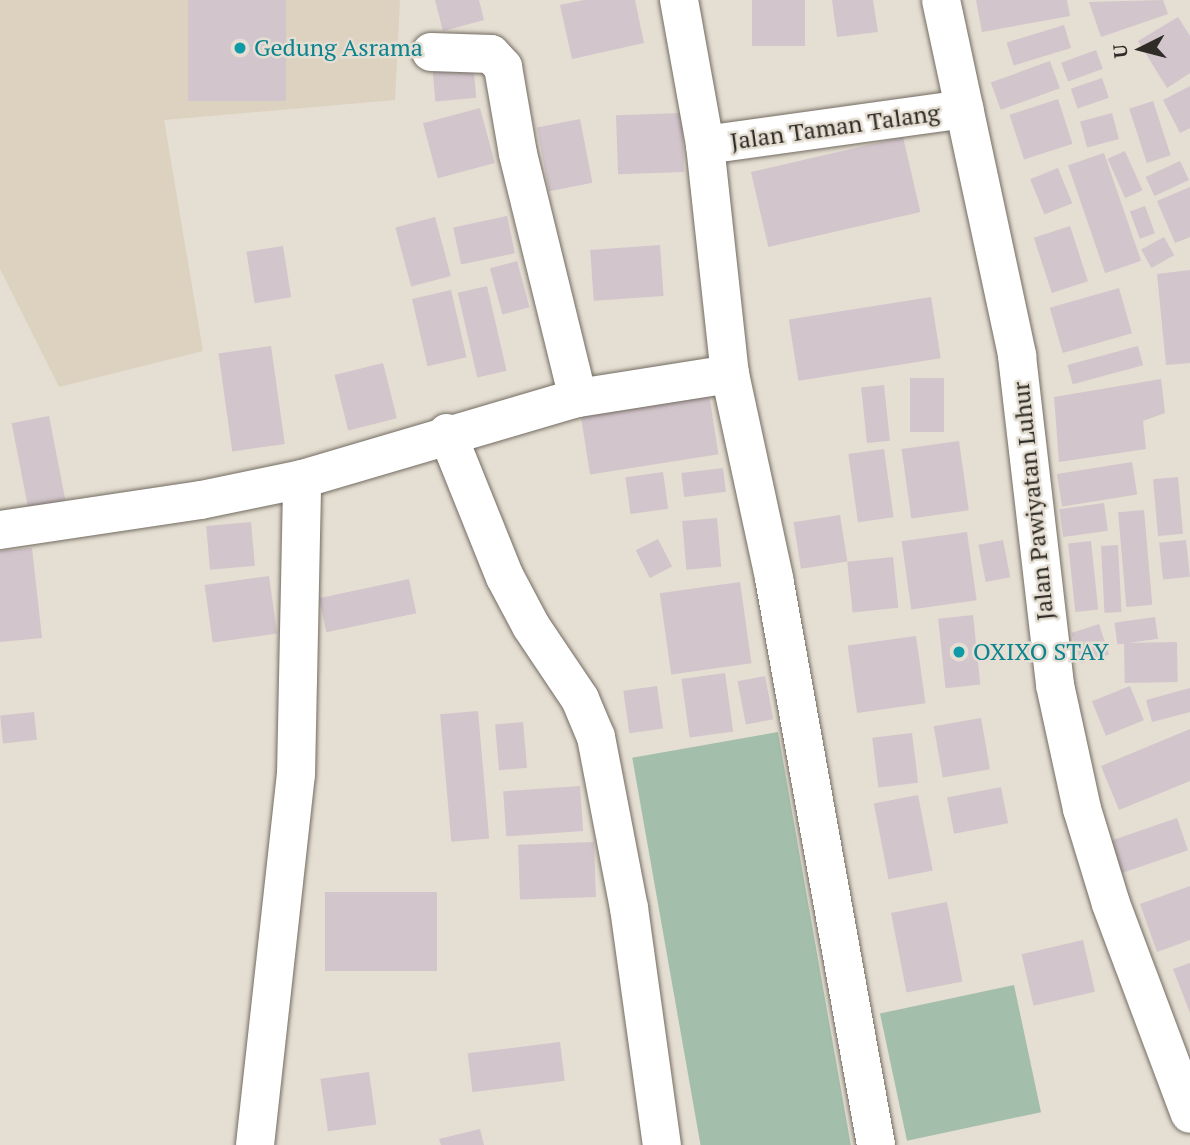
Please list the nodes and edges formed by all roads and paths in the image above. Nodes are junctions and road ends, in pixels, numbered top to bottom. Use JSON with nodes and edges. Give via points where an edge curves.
{"nodes":[{"id":1,"x":679,"y":0,"type":"edge"},
{"id":2,"x":941,"y":0,"type":"edge"},
{"id":3,"x":431,"y":52,"type":"dead end"},
{"id":4,"x":965,"y":109,"type":"junction"},
{"id":5,"x":705,"y":145,"type":"junction"},
{"id":6,"x":730,"y":374,"type":"junction"},
{"id":7,"x":578,"y":398,"type":"junction"},
{"id":8,"x":447,"y":433,"type":"junction"},
{"id":9,"x":302,"y":479,"type":"junction"},
{"id":10,"x":0,"y":530,"type":"edge"},
{"id":11,"x":1190,"y":1114,"type":"edge"},
{"id":12,"x":255,"y":1145,"type":"edge"},
{"id":13,"x":662,"y":1145,"type":"edge"},
{"id":14,"x":876,"y":1145,"type":"edge"}],
"edges":[{"from":1,"to":5,"type":"street"},
{"from":2,"to":4,"type":"street","name":"Jalan Pawiyatan Luhur"},
{"from":3,"to":7,"type":"street","via":[[491,54],[503,67],[517,154]]},
{"from":4,"to":5,"type":"street","name":"Jalan Taman Talang"},
{"from":4,"to":11,"type":"street","name":"Jalan Pawiyatan Luhur","via":[[1017,356],[1055,685],[1079,796],[1111,904]]},
{"from":5,"to":6,"type":"street"},
{"from":6,"to":7,"type":"street"},
{"from":6,"to":14,"type":"street","via":[[774,578]]},
{"from":7,"to":8,"type":"street"},
{"from":8,"to":9,"type":"street"},
{"from":8,"to":13,"type":"street","via":[[505,577],[531,626],[580,699],[596,737],[629,908]]},
{"from":9,"to":10,"type":"street","via":[[201,500]]},
{"from":9,"to":12,"type":"street","via":[[296,775]]}]}
